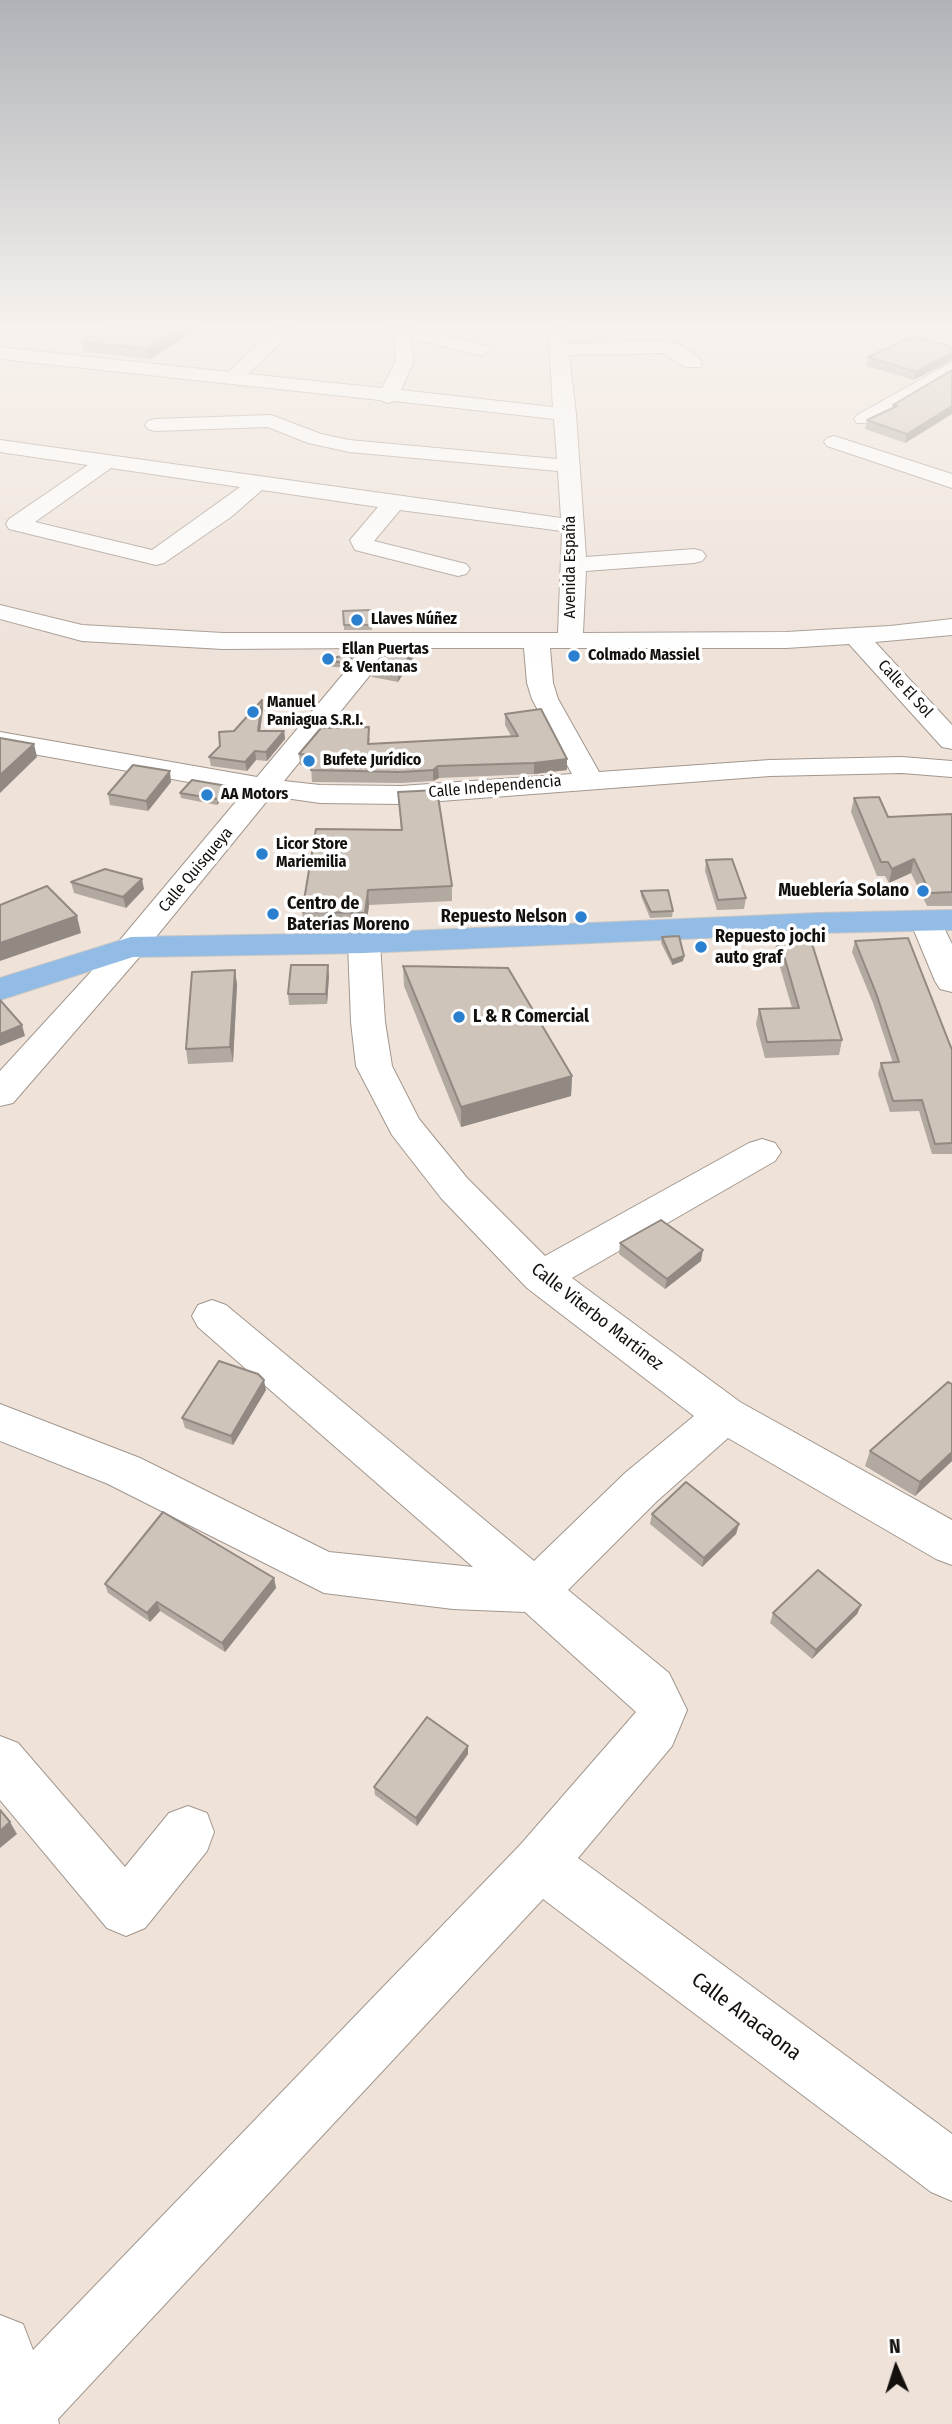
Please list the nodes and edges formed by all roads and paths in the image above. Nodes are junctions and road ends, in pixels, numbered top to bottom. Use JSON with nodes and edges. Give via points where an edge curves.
{"nodes":[{"id":1,"x":320,"y":440,"type":"edge"},
{"id":2,"x":567,"y":440,"type":"edge"},
{"id":3,"x":834,"y":442,"type":"dead end"},
{"id":4,"x":0,"y":446,"type":"edge"},
{"id":5,"x":106,"y":462,"type":"junction"},
{"id":6,"x":568,"y":466,"type":"junction"},
{"id":7,"x":952,"y":481,"type":"edge"},
{"id":8,"x":257,"y":484,"type":"junction"},
{"id":9,"x":394,"y":503,"type":"junction"},
{"id":10,"x":573,"y":526,"type":"junction"},
{"id":11,"x":694,"y":556,"type":"dead end"},
{"id":12,"x":574,"y":565,"type":"junction"},
{"id":13,"x":458,"y":569,"type":"dead end"},
{"id":14,"x":0,"y":612,"type":"edge"},
{"id":15,"x":952,"y":627,"type":"edge"},
{"id":16,"x":856,"y":637,"type":"junction"},
{"id":17,"x":570,"y":639,"type":"junction"},
{"id":18,"x":536,"y":640,"type":"junction"},
{"id":19,"x":386,"y":641,"type":"junction"},
{"id":20,"x":0,"y":740,"type":"edge"},
{"id":21,"x":952,"y":741,"type":"edge"},
{"id":22,"x":952,"y":769,"type":"edge"},
{"id":23,"x":589,"y":780,"type":"junction"},
{"id":24,"x":265,"y":787,"type":"junction"},
{"id":25,"x":939,"y":920,"type":"edge"},
{"id":26,"x":364,"y":943,"type":"junction"},
{"id":27,"x":131,"y":947,"type":"junction"},
{"id":28,"x":952,"y":981,"type":"edge"},
{"id":29,"x":0,"y":989,"type":"edge"},
{"id":30,"x":0,"y":1094,"type":"edge"},
{"id":31,"x":762,"y":1152,"type":"dead end"},
{"id":32,"x":541,"y":1277,"type":"junction"},
{"id":33,"x":212,"y":1316,"type":"dead end"},
{"id":34,"x":725,"y":1415,"type":"junction"},
{"id":35,"x":0,"y":1422,"type":"edge"},
{"id":36,"x":952,"y":1544,"type":"edge"},
{"id":37,"x":535,"y":1591,"type":"junction"},
{"id":38,"x":0,"y":1760,"type":"edge"},
{"id":39,"x":188,"y":1832,"type":"dead end"},
{"id":40,"x":540,"y":1863,"type":"junction"},
{"id":41,"x":952,"y":2171,"type":"edge"},
{"id":42,"x":0,"y":2347,"type":"edge"},
{"id":43,"x":24,"y":2417,"type":"edge"}],
"edges":[{"from":1,"to":6,"type":"street"},
{"from":2,"to":6,"type":"street","name":"Avenida España"},
{"from":3,"to":7,"type":"street"},
{"from":4,"to":5,"type":"street"},
{"from":5,"to":8,"type":"street"},
{"from":5,"to":8,"type":"street","via":[[16,525],[156,558]]},
{"from":6,"to":10,"type":"street","name":"Avenida España"},
{"from":8,"to":9,"type":"street"},
{"from":9,"to":10,"type":"street"},
{"from":9,"to":13,"type":"street","via":[[362,540],[363,545]]},
{"from":10,"to":12,"type":"street","name":"Avenida España"},
{"from":11,"to":12,"type":"street"},
{"from":12,"to":17,"type":"street","name":"Avenida España"},
{"from":14,"to":19,"type":"street","via":[[82,633],[223,642]]},
{"from":15,"to":16,"type":"street"},
{"from":16,"to":17,"type":"street"},
{"from":16,"to":21,"type":"street","name":"Calle El Sol"},
{"from":17,"to":18,"type":"street"},
{"from":18,"to":19,"type":"street"},
{"from":18,"to":23,"type":"street","via":[[545,699]]},
{"from":19,"to":24,"type":"street","name":"Calle Quisqueya"},
{"from":20,"to":24,"type":"street","name":"Calle Independencia"},
{"from":22,"to":23,"type":"street","name":"Calle Independencia","via":[[902,765],[770,768]]},
{"from":23,"to":24,"type":"street","name":"Calle Independencia","via":[[401,795],[320,794]]},
{"from":24,"to":27,"type":"street","name":"Calle Quisqueya"},
{"from":25,"to":26,"type":"main road"},
{"from":25,"to":28,"type":"street"},
{"from":26,"to":27,"type":"main road"},
{"from":26,"to":32,"type":"street","name":"Calle Viterbo Martínez","via":[[374,1066],[405,1126],[454,1188]]},
{"from":27,"to":29,"type":"main road"},
{"from":27,"to":30,"type":"street","name":"Calle Quisqueya"},
{"from":31,"to":32,"type":"street"},
{"from":32,"to":34,"type":"street","name":"Calle Viterbo Martínez"},
{"from":33,"to":37,"type":"street"},
{"from":34,"to":36,"type":"street","name":"Calle Viterbo Martínez"},
{"from":34,"to":37,"type":"street","via":[[641,1488]]},
{"from":35,"to":37,"type":"street","via":[[124,1471],[324,1572],[453,1588]]},
{"from":37,"to":40,"type":"street","via":[[651,1690],[662,1710],[654,1729]]},
{"from":38,"to":39,"type":"street","via":[[126,1909]]},
{"from":40,"to":41,"type":"street","name":"Calle Anacaona"},
{"from":40,"to":43,"type":"street"},
{"from":42,"to":43,"type":"street"}]}
